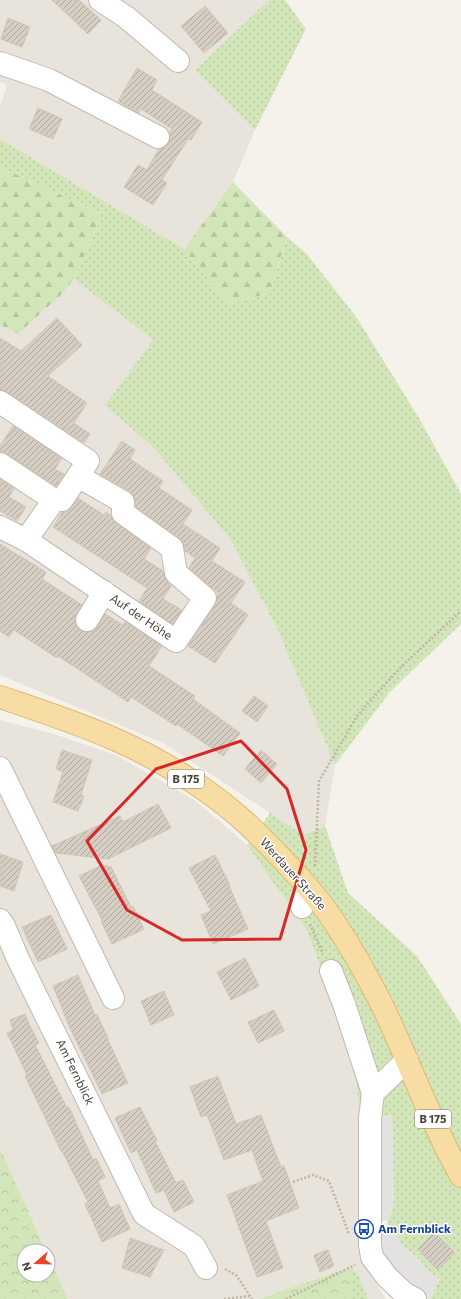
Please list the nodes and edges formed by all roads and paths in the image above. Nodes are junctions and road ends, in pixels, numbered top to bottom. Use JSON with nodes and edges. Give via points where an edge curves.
{"nodes":[{"id":1,"x":100,"y":0,"type":"edge"},
{"id":2,"x":178,"y":61,"type":"dead end"},
{"id":3,"x":0,"y":63,"type":"edge"},
{"id":4,"x":158,"y":137,"type":"dead end"},
{"id":5,"x":0,"y":402,"type":"edge"},
{"id":6,"x":0,"y":464,"type":"edge"},
{"id":7,"x":78,"y":476,"type":"junction"},
{"id":8,"x":54,"y":500,"type":"junction"},
{"id":9,"x":0,"y":527,"type":"edge"},
{"id":10,"x":26,"y":540,"type":"junction"},
{"id":11,"x":104,"y":592,"type":"junction"},
{"id":12,"x":461,"y":612,"type":"edge"},
{"id":13,"x":87,"y":620,"type":"dead end"},
{"id":14,"x":0,"y":697,"type":"edge"},
{"id":15,"x":0,"y":768,"type":"edge"},
{"id":16,"x":305,"y":898,"type":"junction"},
{"id":17,"x":0,"y":920,"type":"edge"},
{"id":18,"x":331,"y":971,"type":"joint"},
{"id":19,"x":113,"y":998,"type":"dead end"},
{"id":20,"x":407,"y":1060,"type":"junction"},
{"id":21,"x":373,"y":1093,"type":"junction"},
{"id":22,"x":461,"y":1176,"type":"edge"},
{"id":23,"x":293,"y":1182,"type":"dead end"},
{"id":24,"x":350,"y":1237,"type":"dead end"},
{"id":25,"x":361,"y":1262,"type":"dead end"},
{"id":26,"x":203,"y":1263,"type":"joint"},
{"id":27,"x":251,"y":1298,"type":"edge"},
{"id":28,"x":224,"y":1299,"type":"edge"},
{"id":29,"x":286,"y":1299,"type":"edge"},
{"id":30,"x":415,"y":1299,"type":"edge"}],
"edges":[{"from":1,"to":2,"type":"street","via":[[126,17]]},
{"from":3,"to":4,"type":"street","via":[[49,80]]},
{"from":5,"to":7,"type":"street","via":[[88,461]]},
{"from":6,"to":8,"type":"street"},
{"from":7,"to":8,"type":"street","via":[[62,500]]},
{"from":7,"to":11,"type":"street","name":"Auf der Höhe","via":[[123,502],[123,513],[172,548],[176,573],[206,598],[176,641]]},
{"from":8,"to":10,"type":"street"},
{"from":9,"to":10,"type":"street","name":"Auf der Höhe"},
{"from":10,"to":11,"type":"street","name":"Auf der Höhe"},
{"from":11,"to":13,"type":"street"},
{"from":12,"to":16,"type":"path","via":[[399,669],[356,716],[319,781],[315,868]]},
{"from":14,"to":16,"type":"main road","name":"Werdauer Straße","number":"B 175","via":[[113,738],[160,762],[195,784],[236,814],[273,849]]},
{"from":15,"to":19,"type":"street"},
{"from":16,"to":18,"type":"path"},
{"from":16,"to":20,"type":"main road","name":"Werdauer Straße","number":"B 175","via":[[332,919],[358,959]]},
{"from":17,"to":26,"type":"street","name":"Am Fernblick","via":[[144,1214],[194,1246]]},
{"from":18,"to":21,"type":"street"},
{"from":20,"to":21,"type":"street"},
{"from":20,"to":22,"type":"main road","name":"Werdauer Straße","number":"B 175"},
{"from":21,"to":30,"type":"street","via":[[370,1118],[372,1257],[405,1294]]},
{"from":23,"to":24,"type":"path","via":[[313,1175],[329,1181]]},
{"from":25,"to":29,"type":"path"},
{"from":26,"to":27,"type":"path","via":[[236,1275]]},
{"from":27,"to":28,"type":"path"}]}
